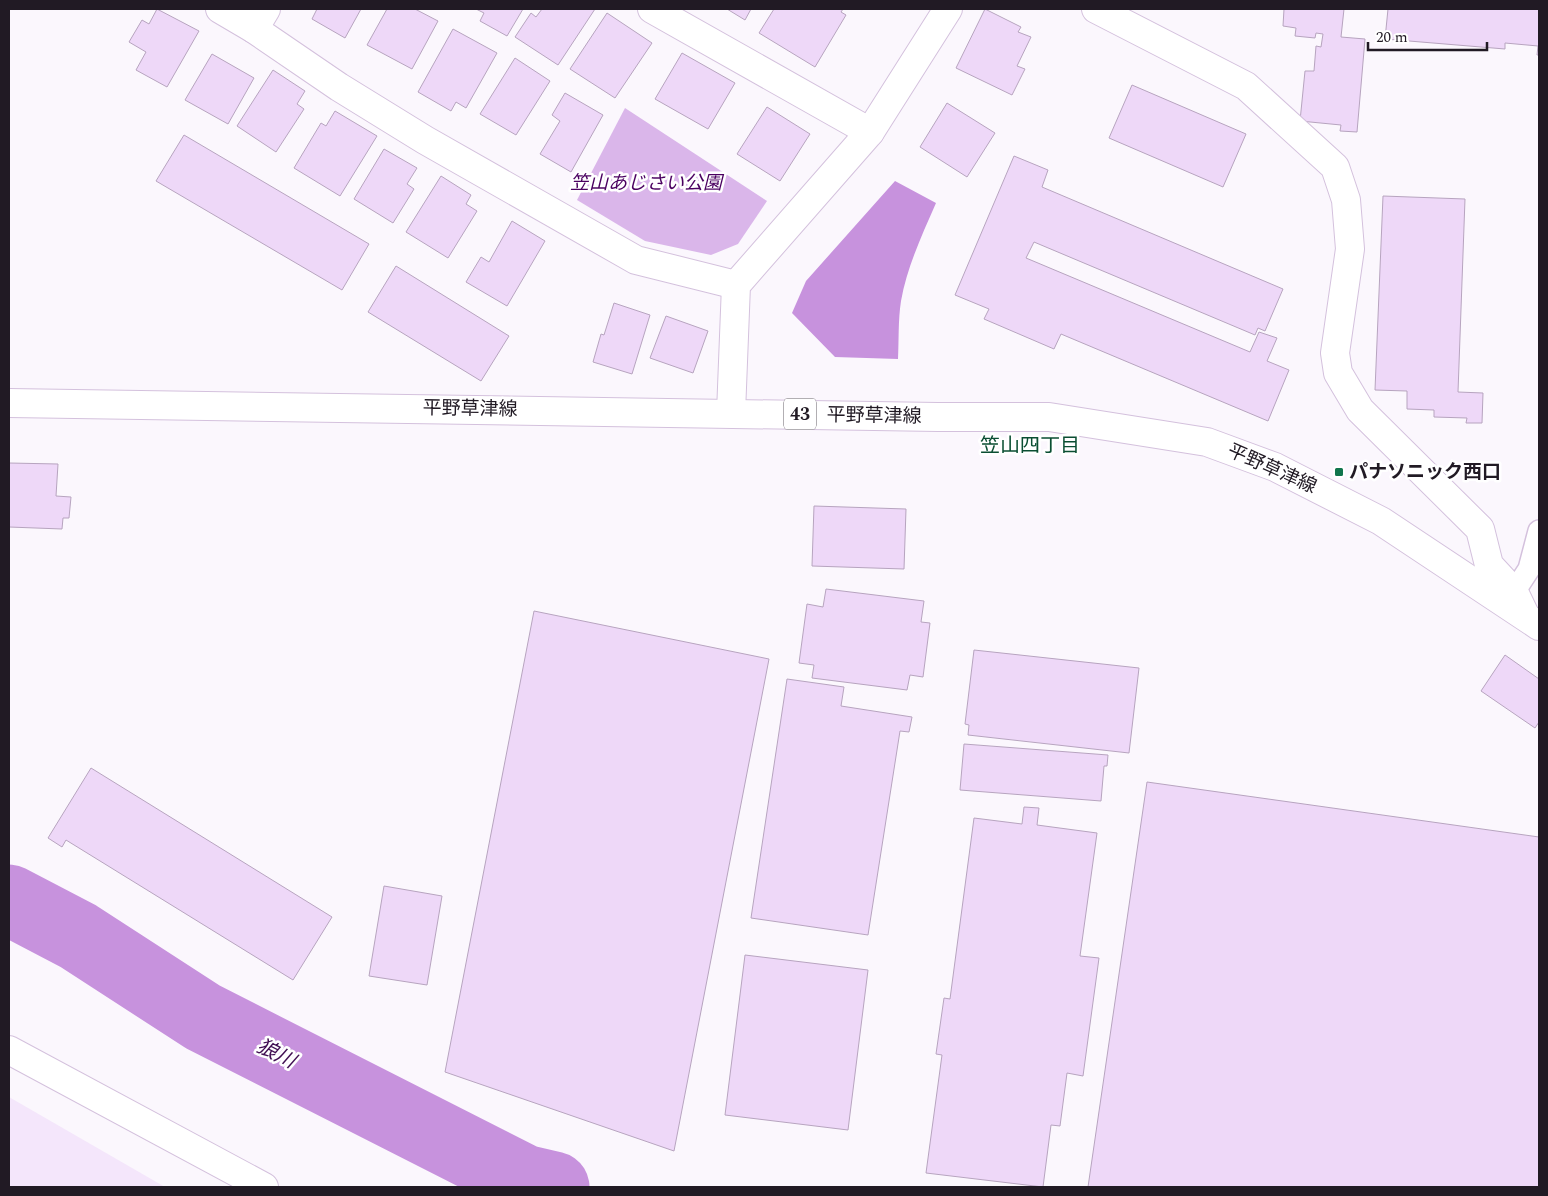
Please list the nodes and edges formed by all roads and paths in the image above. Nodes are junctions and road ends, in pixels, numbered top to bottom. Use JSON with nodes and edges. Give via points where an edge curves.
{"nodes":[{"id":1,"x":220,"y":9,"type":"edge"},
{"id":2,"x":652,"y":9,"type":"edge"},
{"id":3,"x":948,"y":9,"type":"edge"},
{"id":4,"x":1096,"y":9,"type":"edge"},
{"id":5,"x":260,"y":19,"type":"edge"},
{"id":6,"x":870,"y":132,"type":"junction"},
{"id":7,"x":736,"y":285,"type":"junction"},
{"id":8,"x":9,"y":403,"type":"edge"},
{"id":9,"x":730,"y":413,"type":"junction"},
{"id":10,"x":1539,"y":531,"type":"edge"},
{"id":11,"x":1526,"y":611,"type":"edge"},
{"id":12,"x":9,"y":1050,"type":"edge"},
{"id":13,"x":264,"y":1187,"type":"edge"}],
"edges":[{"from":1,"to":5,"type":"street"},
{"from":2,"to":6,"type":"street"},
{"from":3,"to":6,"type":"street"},
{"from":4,"to":11,"type":"street","via":[[1246,86],[1335,166],[1346,200],[1350,248],[1335,353],[1338,373],[1360,410],[1480,529],[1489,565]]},
{"from":5,"to":7,"type":"street","via":[[339,87],[425,140],[636,260]]},
{"from":6,"to":7,"type":"street"},
{"from":7,"to":9,"type":"street"},
{"from":8,"to":9,"type":"street","name":"平野草津線","number":"43"},
{"from":9,"to":11,"type":"street","name":"平野草津線","number":"43","via":[[1049,417],[1207,442],[1275,467],[1381,521]]},
{"from":10,"to":11,"type":"lane","via":[[1529,569]]},
{"from":12,"to":13,"type":"street"}]}
